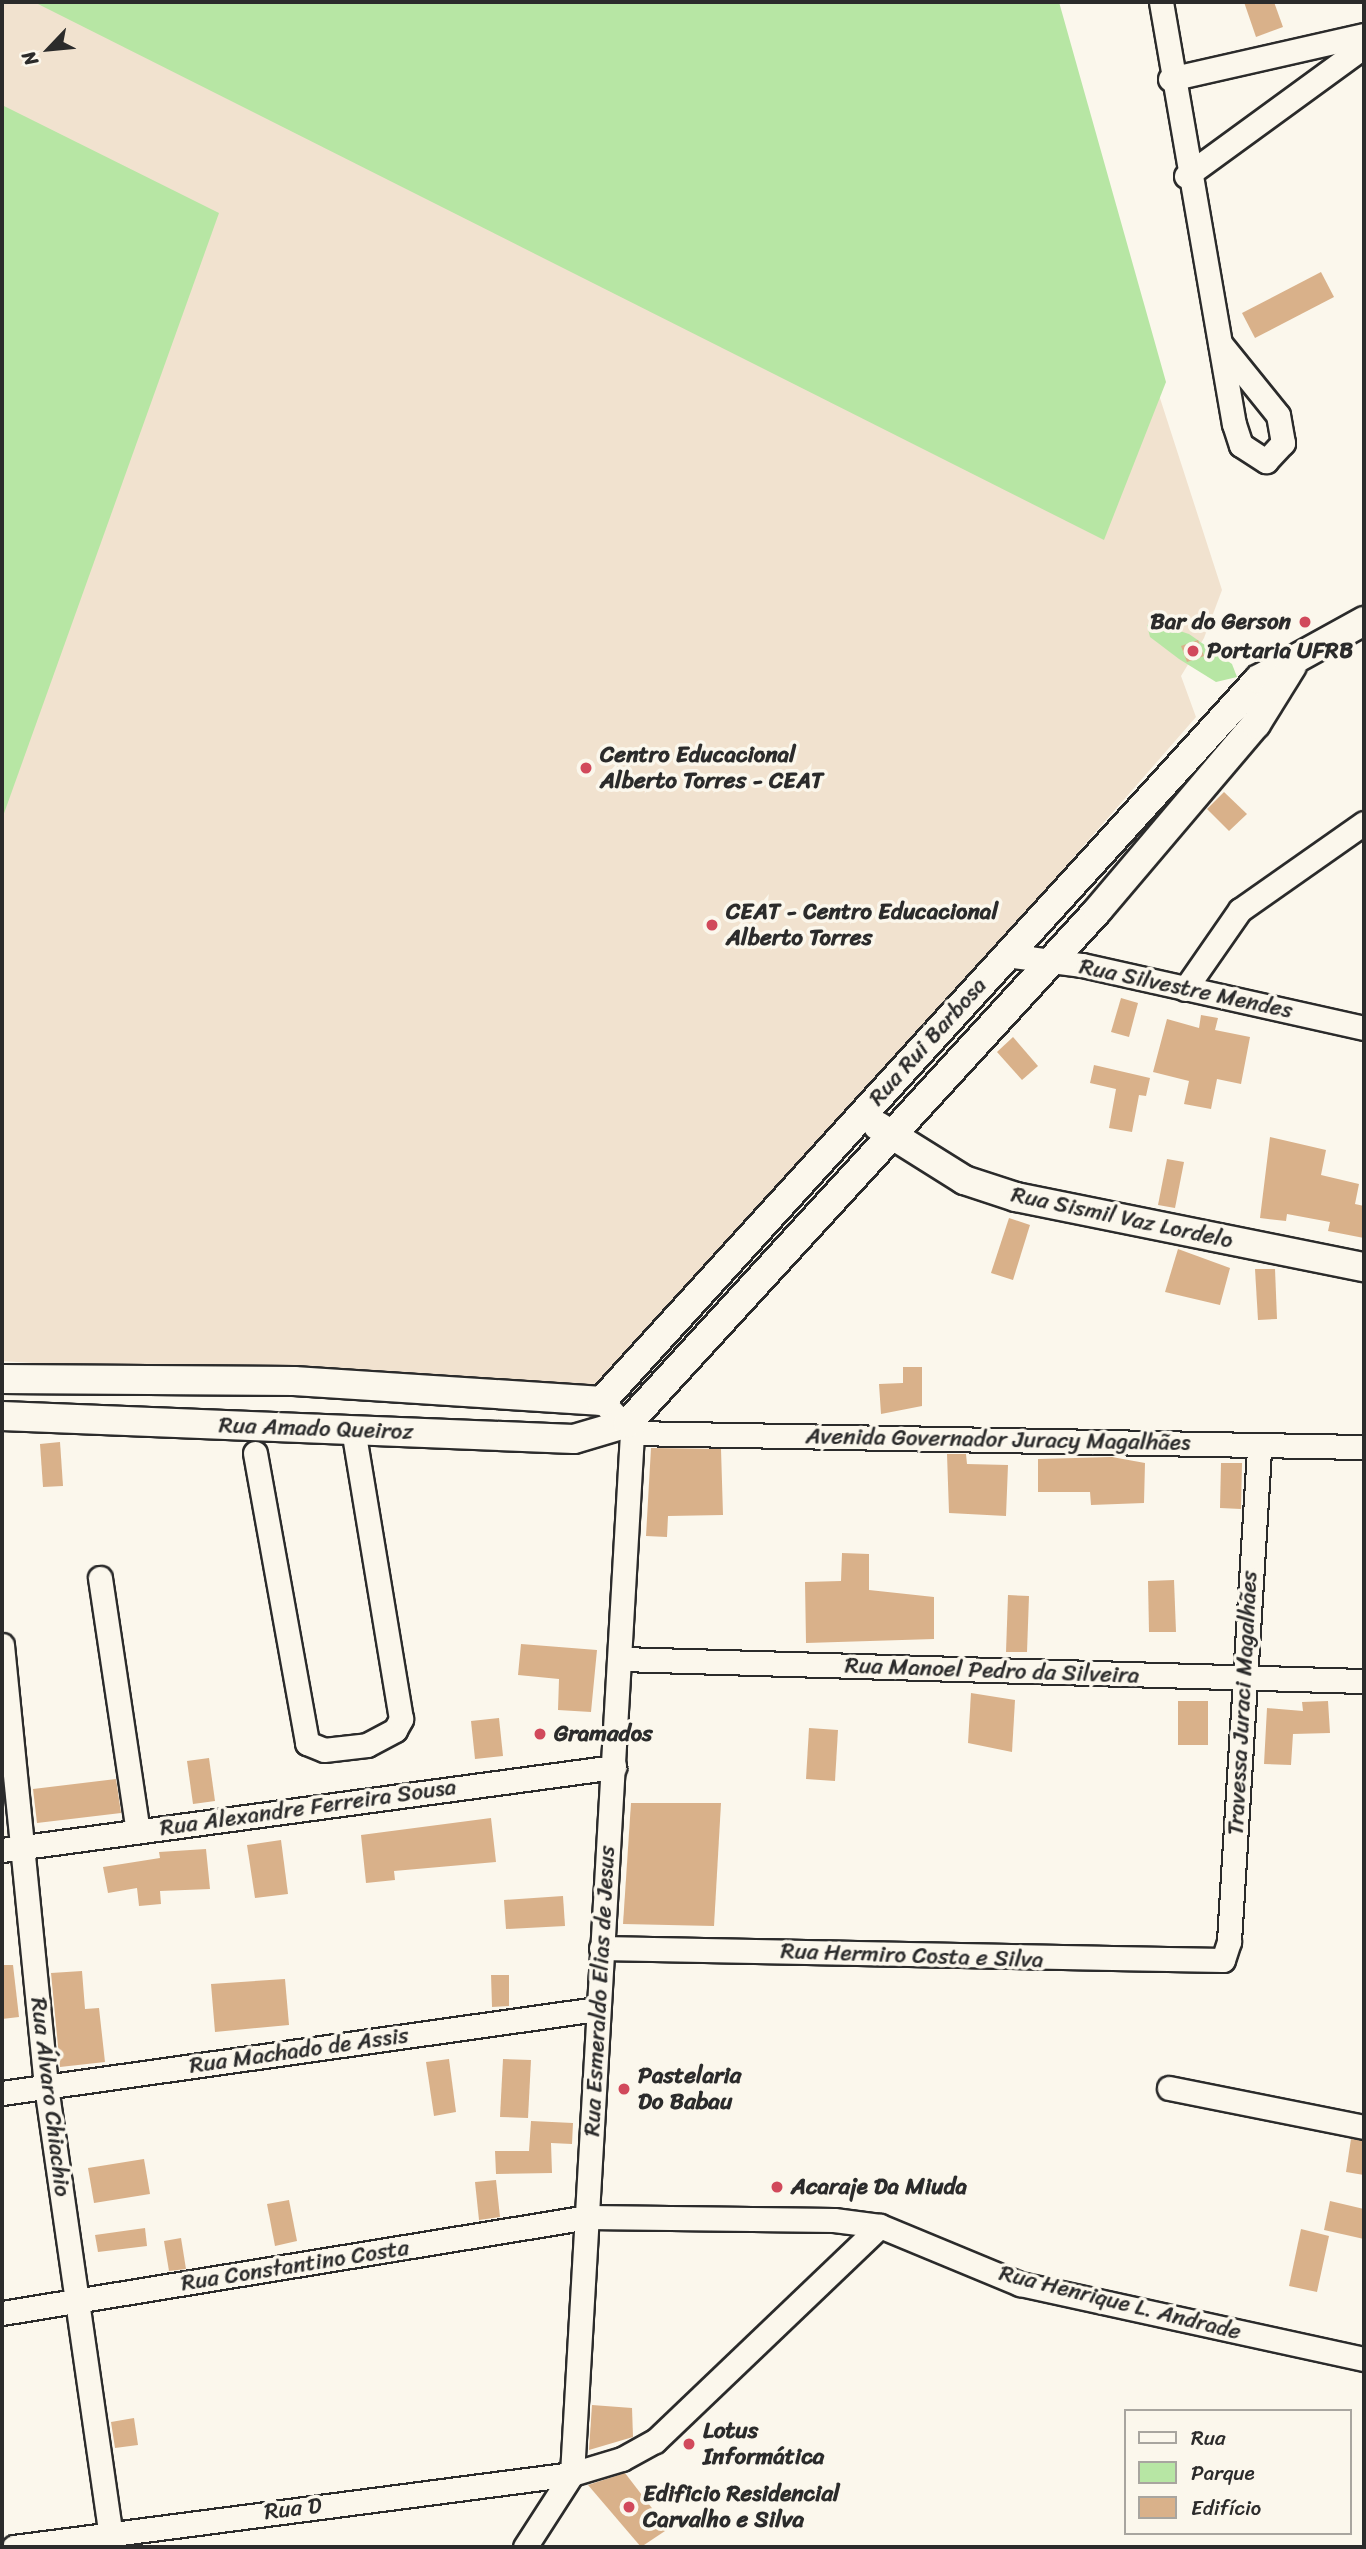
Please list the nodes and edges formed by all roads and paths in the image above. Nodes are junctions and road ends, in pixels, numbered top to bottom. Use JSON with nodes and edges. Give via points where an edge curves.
{"nodes":[{"id":1,"x":1161,"y":2,"type":"edge"},
{"id":2,"x":1364,"y":35,"type":"edge"},
{"id":3,"x":1364,"y":46,"type":"edge"},
{"id":4,"x":1170,"y":79,"type":"junction"},
{"id":5,"x":1186,"y":176,"type":"junction"},
{"id":6,"x":1220,"y":343,"type":"dead end"},
{"id":7,"x":1364,"y":621,"type":"edge"},
{"id":8,"x":1292,"y":666,"type":"junction"},
{"id":9,"x":1364,"y":823,"type":"edge"},
{"id":10,"x":1006,"y":956,"type":"junction"},
{"id":11,"x":1052,"y":960,"type":"junction"},
{"id":12,"x":1185,"y":989,"type":"junction"},
{"id":13,"x":1364,"y":1028,"type":"edge"},
{"id":14,"x":862,"y":1114,"type":"junction"},
{"id":15,"x":891,"y":1137,"type":"junction"},
{"id":16,"x":1364,"y":1267,"type":"edge"},
{"id":17,"x":2,"y":1379,"type":"edge"},
{"id":18,"x":602,"y":1401,"type":"junction"},
{"id":19,"x":2,"y":1416,"type":"edge"},
{"id":20,"x":630,"y":1428,"type":"junction"},
{"id":21,"x":352,"y":1430,"type":"junction"},
{"id":22,"x":1259,"y":1445,"type":"junction"},
{"id":23,"x":1364,"y":1447,"type":"edge"},
{"id":24,"x":255,"y":1453,"type":"dead end"},
{"id":25,"x":100,"y":1578,"type":"dead end"},
{"id":26,"x":2,"y":1645,"type":"edge"},
{"id":27,"x":621,"y":1659,"type":"junction"},
{"id":28,"x":1244,"y":1680,"type":"junction"},
{"id":29,"x":1364,"y":1681,"type":"edge"},
{"id":30,"x":614,"y":1767,"type":"junction"},
{"id":31,"x":138,"y":1831,"type":"junction"},
{"id":32,"x":11,"y":1849,"type":"edge"},
{"id":33,"x":601,"y":1948,"type":"junction"},
{"id":34,"x":1223,"y":1960,"type":"joint"},
{"id":35,"x":597,"y":2009,"type":"junction"},
{"id":36,"x":46,"y":2086,"type":"junction"},
{"id":37,"x":1170,"y":2088,"type":"dead end"},
{"id":38,"x":2,"y":2093,"type":"edge"},
{"id":39,"x":1364,"y":2127,"type":"edge"},
{"id":40,"x":588,"y":2217,"type":"junction"},
{"id":41,"x":880,"y":2226,"type":"junction"},
{"id":42,"x":78,"y":2302,"type":"junction"},
{"id":43,"x":2,"y":2313,"type":"edge"},
{"id":44,"x":1364,"y":2359,"type":"edge"},
{"id":45,"x":572,"y":2474,"type":"junction"},
{"id":46,"x":111,"y":2539,"type":"edge"},
{"id":47,"x":14,"y":2547,"type":"edge"},
{"id":48,"x":526,"y":2547,"type":"edge"}],
"edges":[{"from":1,"to":4,"type":"street"},
{"from":2,"to":4,"type":"street"},
{"from":3,"to":5,"type":"street"},
{"from":4,"to":5,"type":"street"},
{"from":5,"to":6,"type":"street"},
{"from":7,"to":8,"type":"street","name":"Rua Rui Barbosa"},
{"from":8,"to":10,"type":"street","name":"Rua Rui Barbosa","via":[[1259,679]]},
{"from":8,"to":11,"type":"street","name":"Rua Rui Barbosa","via":[[1279,694],[1230,757]]},
{"from":9,"to":12,"type":"street","via":[[1240,910]]},
{"from":10,"to":11,"type":"street","name":"Rua Silvestre Mendes"},
{"from":10,"to":14,"type":"street","name":"Rua Rui Barbosa"},
{"from":11,"to":12,"type":"street","name":"Rua Silvestre Mendes"},
{"from":11,"to":15,"type":"street","name":"Rua Rui Barbosa"},
{"from":12,"to":13,"type":"street","name":"Rua Silvestre Mendes"},
{"from":14,"to":15,"type":"street","name":"Rua Sismil Vaz Lordelo"},
{"from":14,"to":18,"type":"street","name":"Rua Rui Barbosa"},
{"from":15,"to":16,"type":"street","name":"Rua Sismil Vaz Lordelo","via":[[964,1180],[1016,1197]]},
{"from":15,"to":20,"type":"street","name":"Rua Rui Barbosa"},
{"from":17,"to":18,"type":"street","name":"Rua Amado Queiroz","via":[[294,1381]]},
{"from":18,"to":20,"type":"street"},
{"from":19,"to":21,"type":"street","name":"Rua Amado Queiroz"},
{"from":20,"to":21,"type":"street","name":"Rua Amado Queiroz","via":[[574,1439]]},
{"from":20,"to":22,"type":"street","name":"Avenida Governador Juracy Magalhães"},
{"from":20,"to":27,"type":"street","name":"Rua Esmeraldo Elias de Jesus"},
{"from":21,"to":24,"type":"street","via":[[401,1719],[395,1730],[367,1745],[324,1750],[307,1743]]},
{"from":22,"to":23,"type":"street","name":"Avenida Governador Juracy Magalhães"},
{"from":22,"to":28,"type":"street","name":"Travessa Juraci Magalhães"},
{"from":25,"to":31,"type":"street"},
{"from":26,"to":32,"type":"street","name":"Rua Álvaro Chiachio"},
{"from":27,"to":28,"type":"street","name":"Rua Manoel Pedro da Silveira"},
{"from":27,"to":30,"type":"street","name":"Rua Esmeraldo Elias de Jesus"},
{"from":28,"to":29,"type":"street","name":"Rua Manoel Pedro da Silveira"},
{"from":28,"to":34,"type":"street","name":"Travessa Juraci Magalhães","via":[[1229,1941]]},
{"from":30,"to":31,"type":"street","name":"Rua Alexandre Ferreira Sousa"},
{"from":30,"to":33,"type":"street","name":"Rua Esmeraldo Elias de Jesus"},
{"from":31,"to":32,"type":"street","name":"Rua Alexandre Ferreira Sousa"},
{"from":32,"to":36,"type":"street","name":"Rua Álvaro Chiachio"},
{"from":33,"to":34,"type":"street","name":"Rua Hermiro Costa e Silva"},
{"from":33,"to":35,"type":"street","name":"Rua Esmeraldo Elias de Jesus"},
{"from":35,"to":36,"type":"street","name":"Rua Machado de Assis"},
{"from":35,"to":40,"type":"street","name":"Rua Esmeraldo Elias de Jesus"},
{"from":36,"to":38,"type":"street","name":"Rua Machado de Assis"},
{"from":36,"to":42,"type":"street","name":"Rua Álvaro Chiachio"},
{"from":37,"to":39,"type":"street"},
{"from":40,"to":41,"type":"street","name":"Rua Henrique L. Andrade"},
{"from":40,"to":42,"type":"street","name":"Rua Constantino Costa"},
{"from":40,"to":45,"type":"street","name":"Rua Esmeraldo Elias de Jesus"},
{"from":41,"to":44,"type":"street","name":"Rua Henrique L. Andrade","via":[[1020,2284]]},
{"from":41,"to":45,"type":"street","name":"Rua D","via":[[655,2441]]},
{"from":42,"to":43,"type":"street","name":"Rua Constantino Costa"},
{"from":42,"to":46,"type":"street","name":"Rua Álvaro Chiachio"},
{"from":45,"to":46,"type":"street","name":"Rua D"},
{"from":45,"to":48,"type":"street","name":"Rua Esmeraldo Elias de Jesus"},
{"from":46,"to":47,"type":"street","name":"Rua D"}]}
